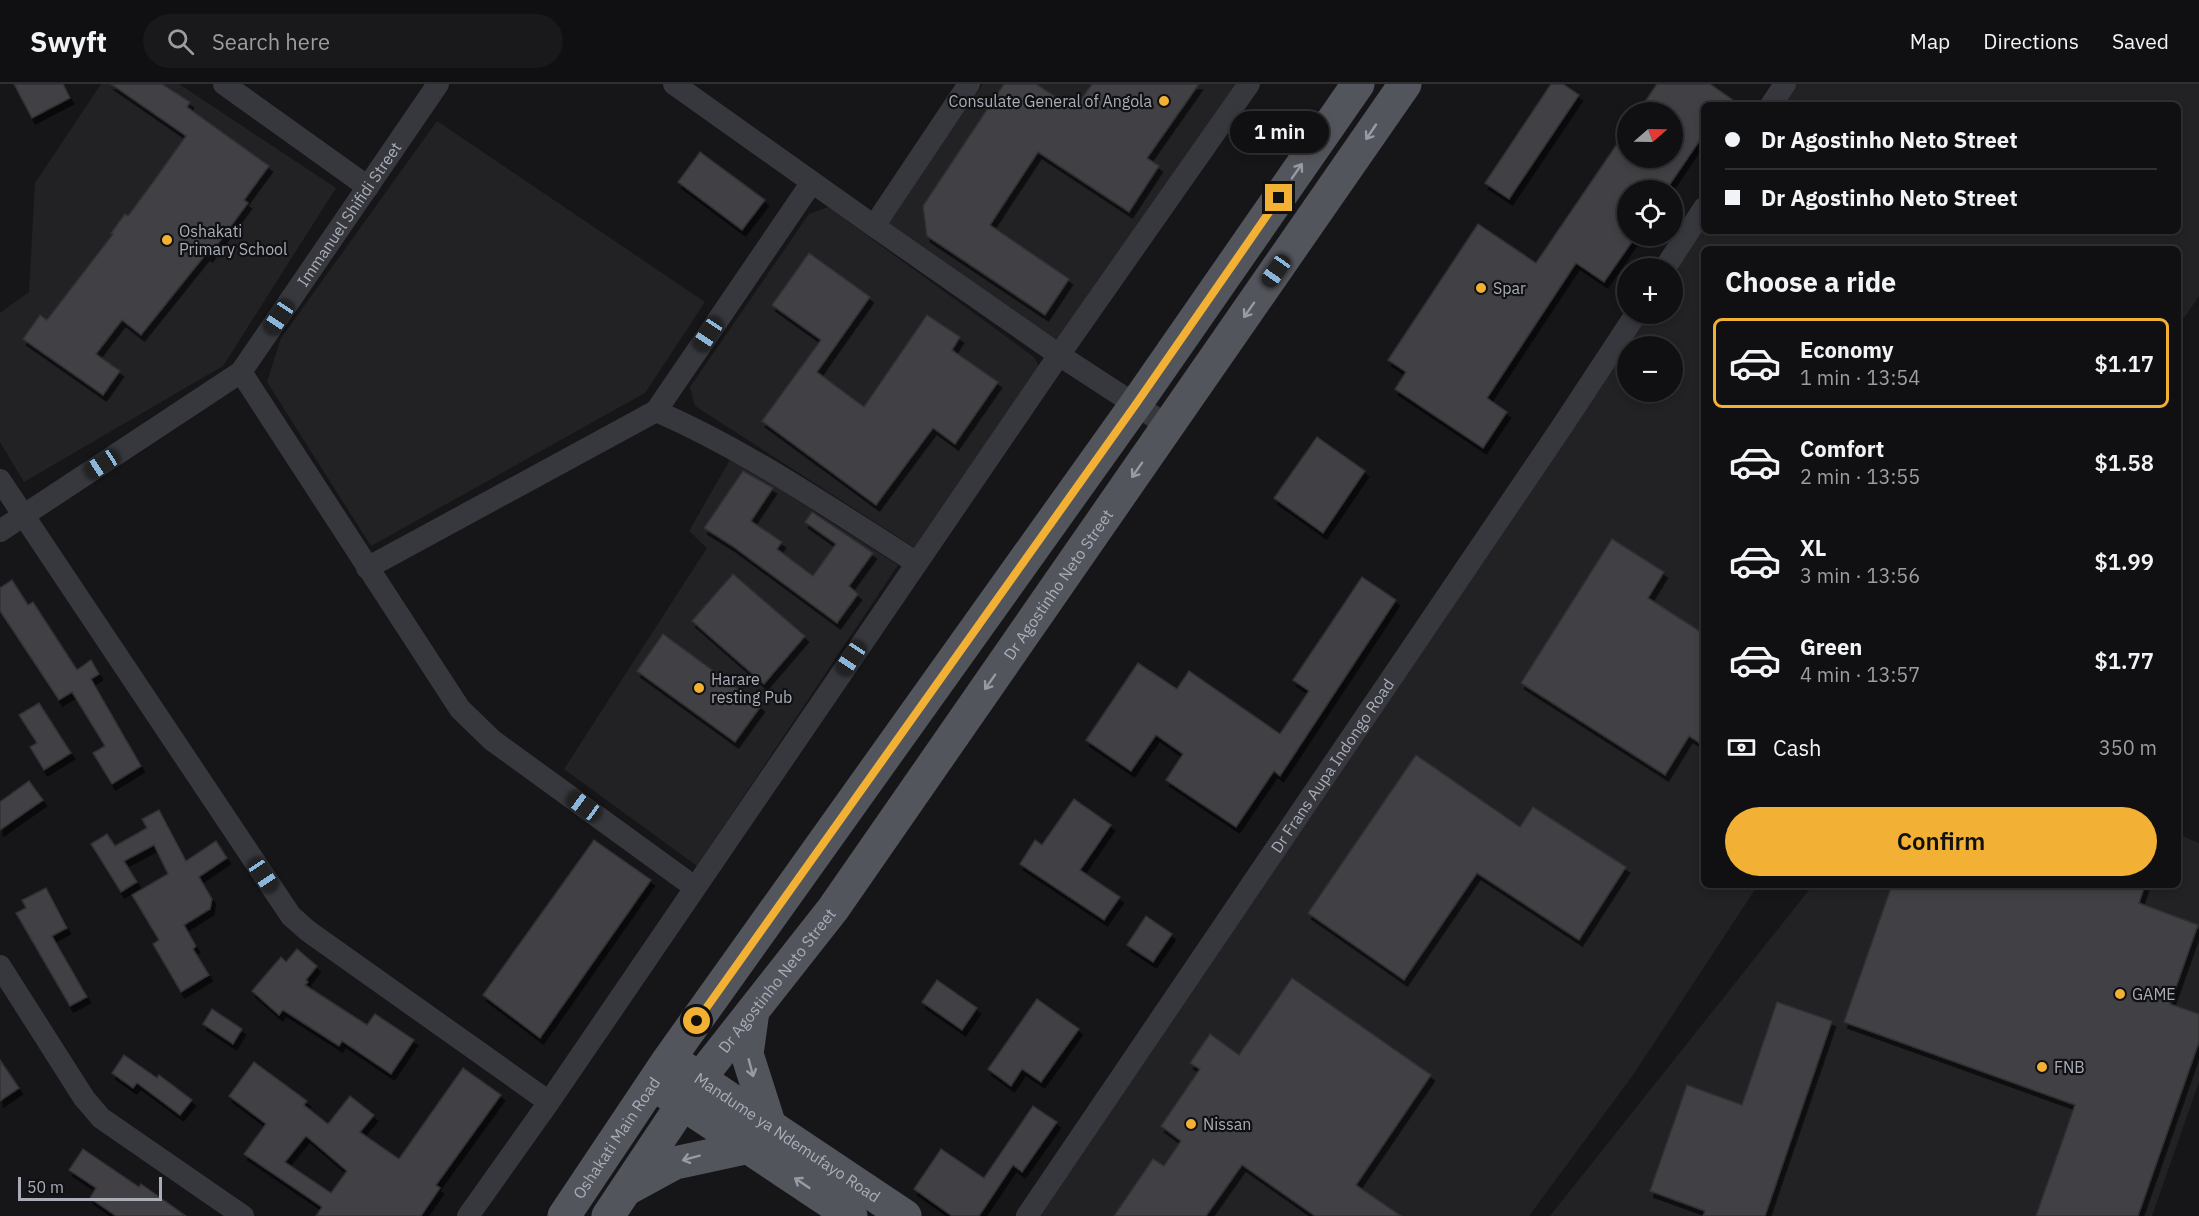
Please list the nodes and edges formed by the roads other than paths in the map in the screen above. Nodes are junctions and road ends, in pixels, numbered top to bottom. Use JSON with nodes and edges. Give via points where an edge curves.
{"nodes":[{"id":1,"x":224,"y":84,"type":"edge"},
{"id":2,"x":438,"y":84,"type":"edge"},
{"id":3,"x":674,"y":84,"type":"edge"},
{"id":4,"x":969,"y":84,"type":"edge"},
{"id":5,"x":1249,"y":84,"type":"edge"},
{"id":6,"x":1358,"y":84,"type":"edge"},
{"id":7,"x":1404,"y":84,"type":"edge"},
{"id":8,"x":1785,"y":84,"type":"edge"},
{"id":9,"x":703,"y":92,"type":"edge"},
{"id":10,"x":1773,"y":102,"type":"edge"},
{"id":11,"x":812,"y":182,"type":"junction"},
{"id":12,"x":368,"y":187,"type":"junction"},
{"id":13,"x":1701,"y":213,"type":"edge"},
{"id":14,"x":874,"y":226,"type":"junction"},
{"id":15,"x":1672,"y":258,"type":"edge"},
{"id":16,"x":1629,"y":324,"type":"edge"},
{"id":17,"x":1059,"y":355,"type":"junction"},
{"id":18,"x":241,"y":372,"type":"junction"},
{"id":19,"x":1136,"y":404,"type":"junction"},
{"id":20,"x":656,"y":411,"type":"junction"},
{"id":21,"x":1168,"y":426,"type":"junction"},
{"id":22,"x":0,"y":480,"type":"edge"},
{"id":23,"x":22,"y":517,"type":"junction"},
{"id":24,"x":0,"y":531,"type":"edge"},
{"id":25,"x":917,"y":563,"type":"junction"},
{"id":26,"x":367,"y":568,"type":"junction"},
{"id":27,"x":693,"y":886,"type":"junction"},
{"id":28,"x":0,"y":966,"type":"edge"},
{"id":29,"x":753,"y":1011,"type":"junction"},
{"id":30,"x":661,"y":1072,"type":"junction"},
{"id":31,"x":691,"y":1091,"type":"junction"},
{"id":32,"x":549,"y":1102,"type":"junction"},
{"id":33,"x":760,"y":1137,"type":"junction"},
{"id":34,"x":616,"y":1203,"type":"edge"},
{"id":35,"x":243,"y":1216,"type":"edge"},
{"id":36,"x":468,"y":1216,"type":"edge"},
{"id":37,"x":564,"y":1216,"type":"edge"},
{"id":38,"x":851,"y":1216,"type":"edge"},
{"id":39,"x":905,"y":1216,"type":"edge"},
{"id":40,"x":1027,"y":1216,"type":"edge"}],
"edges":[{"from":1,"to":12,"type":"street"},
{"from":2,"to":12,"type":"street","name":"Immanuel Shifidi Street"},
{"from":3,"to":9,"type":"street"},
{"from":4,"to":14,"type":"street"},
{"from":5,"to":17,"type":"street"},
{"from":19,"to":6,"type":"main road","one_way":true},
{"from":7,"to":21,"type":"main road","name":"Dr Agostinho Neto Street","one_way":true},
{"from":8,"to":10,"type":"street"},
{"from":9,"to":11,"type":"street"},
{"from":11,"to":14,"type":"street"},
{"from":11,"to":20,"type":"street"},
{"from":12,"to":18,"type":"street","name":"Immanuel Shifidi Street"},
{"from":13,"to":15,"type":"street"},
{"from":14,"to":17,"type":"street"},
{"from":16,"to":40,"type":"street","name":"Dr Frans Aupa Indongo Road"},
{"from":17,"to":19,"type":"street"},
{"from":17,"to":25,"type":"street"},
{"from":18,"to":23,"type":"street","name":"Immanuel Shifidi Street"},
{"from":18,"to":26,"type":"street"},
{"from":19,"to":21,"type":"street"},
{"from":19,"to":30,"type":"main road"},
{"from":20,"to":25,"type":"street","via":[[747,456]]},
{"from":20,"to":26,"type":"street"},
{"from":21,"to":29,"type":"main road","name":"Dr Agostinho Neto Street","one_way":true,"via":[[833,909]]},
{"from":22,"to":23,"type":"street"},
{"from":23,"to":24,"type":"street","name":"Immanuel Shifidi Street"},
{"from":23,"to":32,"type":"street","via":[[291,916]]},
{"from":25,"to":27,"type":"street"},
{"from":26,"to":27,"type":"street","via":[[460,710],[475,726]]},
{"from":27,"to":32,"type":"street"},
{"from":28,"to":35,"type":"street","via":[[84,1098],[101,1118]]},
{"from":29,"to":31,"type":"main road","name":"Dr Agostinho Neto Street"},
{"from":29,"to":33,"type":"main road","one_way":true,"via":[[747,1054]]},
{"from":30,"to":31,"type":"main road","name":"Mandume ya Ndemufayo Road"},
{"from":30,"to":37,"type":"main road","name":"Oshakati Main Road"},
{"from":31,"to":33,"type":"main road","name":"Mandume ya Ndemufayo Road"},
{"from":31,"to":34,"type":"main road"},
{"from":32,"to":36,"type":"street"},
{"from":33,"to":34,"type":"main road","one_way":true,"via":[[675,1163]]},
{"from":38,"to":33,"type":"main road","name":"Mandume ya Ndemufayo Road","one_way":true},
{"from":33,"to":39,"type":"main road","name":"Mandume ya Ndemufayo Road"}]}
